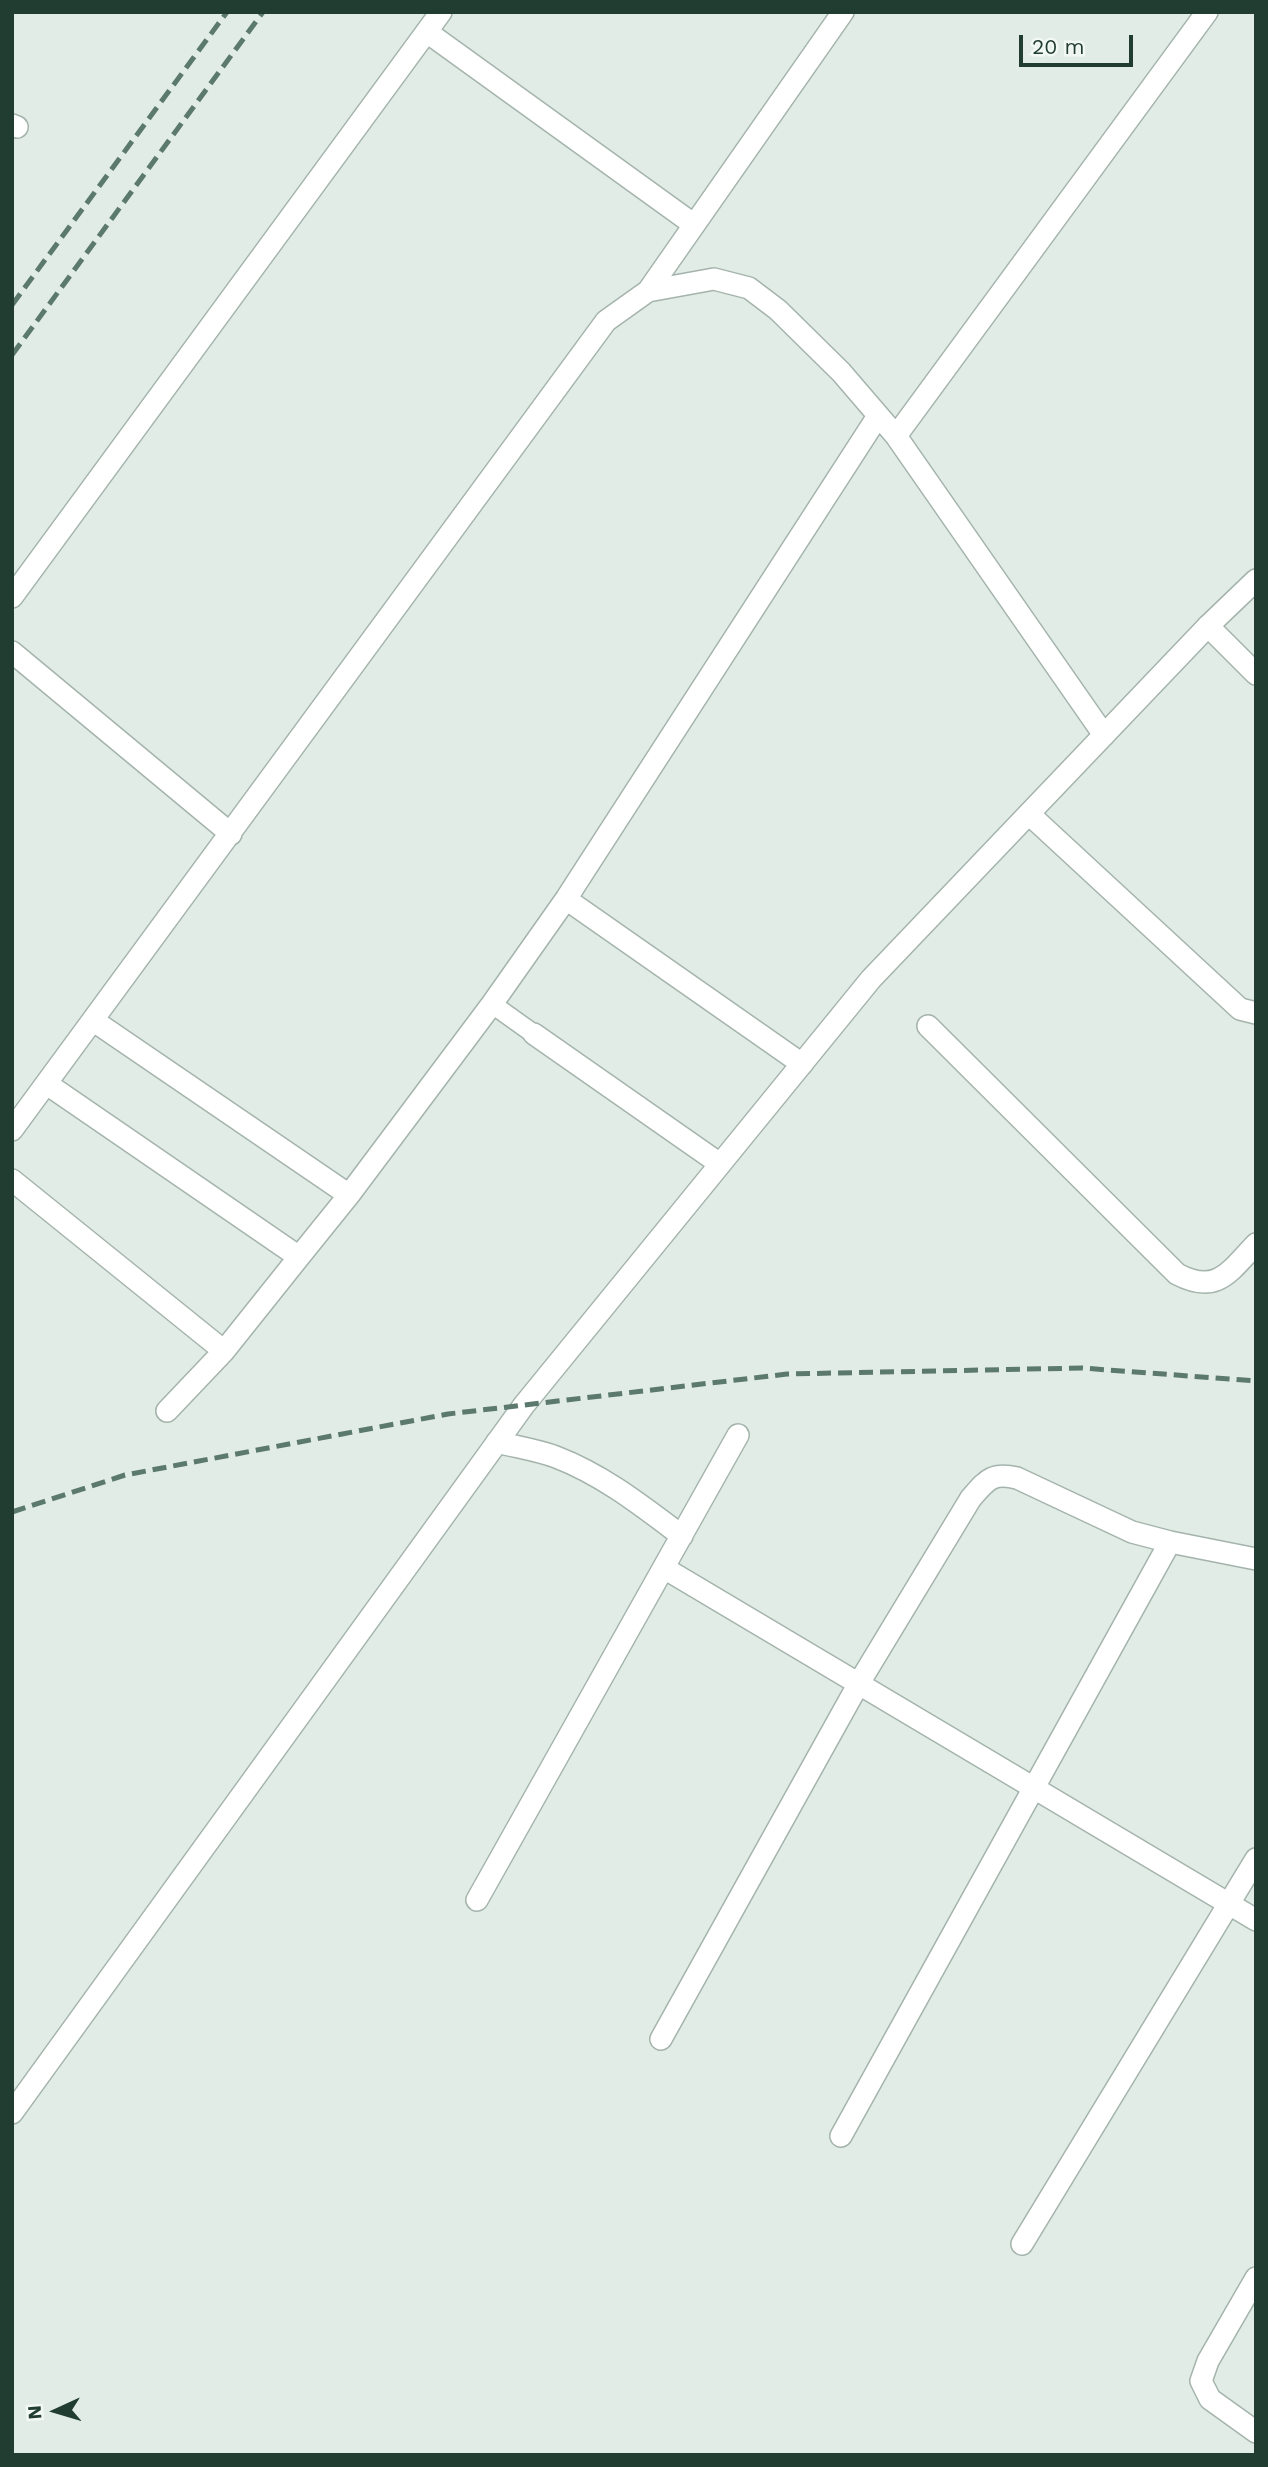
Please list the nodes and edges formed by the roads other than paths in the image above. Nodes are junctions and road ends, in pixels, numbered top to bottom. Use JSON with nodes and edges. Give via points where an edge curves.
{"nodes":[{"id":1,"x":441,"y":12,"type":"edge"},
{"id":2,"x":843,"y":12,"type":"edge"},
{"id":3,"x":1207,"y":12,"type":"edge"},
{"id":4,"x":427,"y":32,"type":"junction"},
{"id":5,"x":693,"y":224,"type":"junction"},
{"id":6,"x":648,"y":290,"type":"junction"},
{"id":7,"x":878,"y":416,"type":"junction"},
{"id":8,"x":896,"y":436,"type":"junction"},
{"id":9,"x":1256,"y":580,"type":"edge"},
{"id":10,"x":12,"y":597,"type":"edge"},
{"id":11,"x":1208,"y":626,"type":"junction"},
{"id":12,"x":12,"y":652,"type":"edge"},
{"id":13,"x":1256,"y":674,"type":"edge"},
{"id":14,"x":1104,"y":735,"type":"junction"},
{"id":15,"x":1029,"y":814,"type":"junction"},
{"id":16,"x":231,"y":834,"type":"junction"},
{"id":17,"x":566,"y":899,"type":"junction"},
{"id":18,"x":492,"y":1004,"type":"junction"},
{"id":19,"x":1256,"y":1013,"type":"edge"},
{"id":20,"x":94,"y":1021,"type":"junction"},
{"id":21,"x":928,"y":1026,"type":"dead end"},
{"id":22,"x":534,"y":1034,"type":"joint"},
{"id":23,"x":802,"y":1064,"type":"junction"},
{"id":24,"x":47,"y":1084,"type":"junction"},
{"id":25,"x":12,"y":1130,"type":"edge"},
{"id":26,"x":720,"y":1164,"type":"junction"},
{"id":27,"x":12,"y":1180,"type":"edge"},
{"id":28,"x":349,"y":1195,"type":"junction"},
{"id":29,"x":1256,"y":1244,"type":"edge"},
{"id":30,"x":299,"y":1257,"type":"junction"},
{"id":31,"x":224,"y":1351,"type":"junction"},
{"id":32,"x":167,"y":1411,"type":"dead end"},
{"id":33,"x":738,"y":1435,"type":"dead end"},
{"id":34,"x":497,"y":1442,"type":"junction"},
{"id":35,"x":681,"y":1536,"type":"junction"},
{"id":36,"x":1170,"y":1542,"type":"junction"},
{"id":37,"x":1256,"y":1559,"type":"edge"},
{"id":38,"x":664,"y":1568,"type":"junction"},
{"id":39,"x":859,"y":1683,"type":"junction"},
{"id":40,"x":1034,"y":1787,"type":"junction"},
{"id":41,"x":1256,"y":1859,"type":"edge"},
{"id":42,"x":477,"y":1900,"type":"dead end"},
{"id":43,"x":1229,"y":1903,"type":"junction"},
{"id":44,"x":1256,"y":1920,"type":"edge"},
{"id":45,"x":661,"y":2039,"type":"dead end"},
{"id":46,"x":12,"y":2113,"type":"edge"},
{"id":47,"x":841,"y":2136,"type":"dead end"},
{"id":48,"x":1022,"y":2245,"type":"dead end"},
{"id":49,"x":1256,"y":2278,"type":"edge"},
{"id":50,"x":1256,"y":2432,"type":"edge"}],
"edges":[{"from":1,"to":4,"type":"street"},
{"from":2,"to":5,"type":"street"},
{"from":3,"to":8,"type":"street"},
{"from":4,"to":5,"type":"street"},
{"from":4,"to":10,"type":"street"},
{"from":5,"to":6,"type":"street"},
{"from":6,"to":7,"type":"street","via":[[714,279],[749,288],[841,372]]},
{"from":6,"to":16,"type":"street","via":[[606,321]]},
{"from":7,"to":8,"type":"street"},
{"from":7,"to":17,"type":"street"},
{"from":8,"to":14,"type":"street"},
{"from":9,"to":11,"type":"street"},
{"from":11,"to":13,"type":"street"},
{"from":11,"to":14,"type":"street"},
{"from":12,"to":16,"type":"street"},
{"from":14,"to":15,"type":"street"},
{"from":15,"to":19,"type":"street","via":[[1240,1009]]},
{"from":15,"to":23,"type":"street","via":[[871,979]]},
{"from":16,"to":20,"type":"street"},
{"from":17,"to":18,"type":"street"},
{"from":17,"to":23,"type":"street"},
{"from":18,"to":22,"type":"lane"},
{"from":18,"to":28,"type":"street"},
{"from":20,"to":24,"type":"street"},
{"from":20,"to":28,"type":"street"},
{"from":21,"to":29,"type":"street","via":[[1177,1274],[1195,1284],[1217,1281]]},
{"from":22,"to":26,"type":"street"},
{"from":23,"to":26,"type":"street"},
{"from":24,"to":25,"type":"street"},
{"from":24,"to":30,"type":"street"},
{"from":26,"to":34,"type":"street"},
{"from":27,"to":31,"type":"street"},
{"from":28,"to":30,"type":"street"},
{"from":30,"to":31,"type":"street"},
{"from":31,"to":32,"type":"street"},
{"from":33,"to":35,"type":"street"},
{"from":34,"to":35,"type":"street","via":[[554,1456],[583,1469],[616,1487]]},
{"from":34,"to":46,"type":"street"},
{"from":35,"to":38,"type":"street"},
{"from":36,"to":37,"type":"street"},
{"from":36,"to":39,"type":"street","via":[[1132,1532],[1017,1478],[992,1477],[971,1498]]},
{"from":36,"to":40,"type":"street"},
{"from":38,"to":39,"type":"street"},
{"from":38,"to":42,"type":"street"},
{"from":39,"to":40,"type":"street"},
{"from":39,"to":45,"type":"street"},
{"from":40,"to":43,"type":"street"},
{"from":40,"to":47,"type":"street"},
{"from":41,"to":43,"type":"street"},
{"from":43,"to":44,"type":"street"},
{"from":43,"to":48,"type":"street"},
{"from":49,"to":50,"type":"street","via":[[1201,2381],[1210,2399]]}]}
